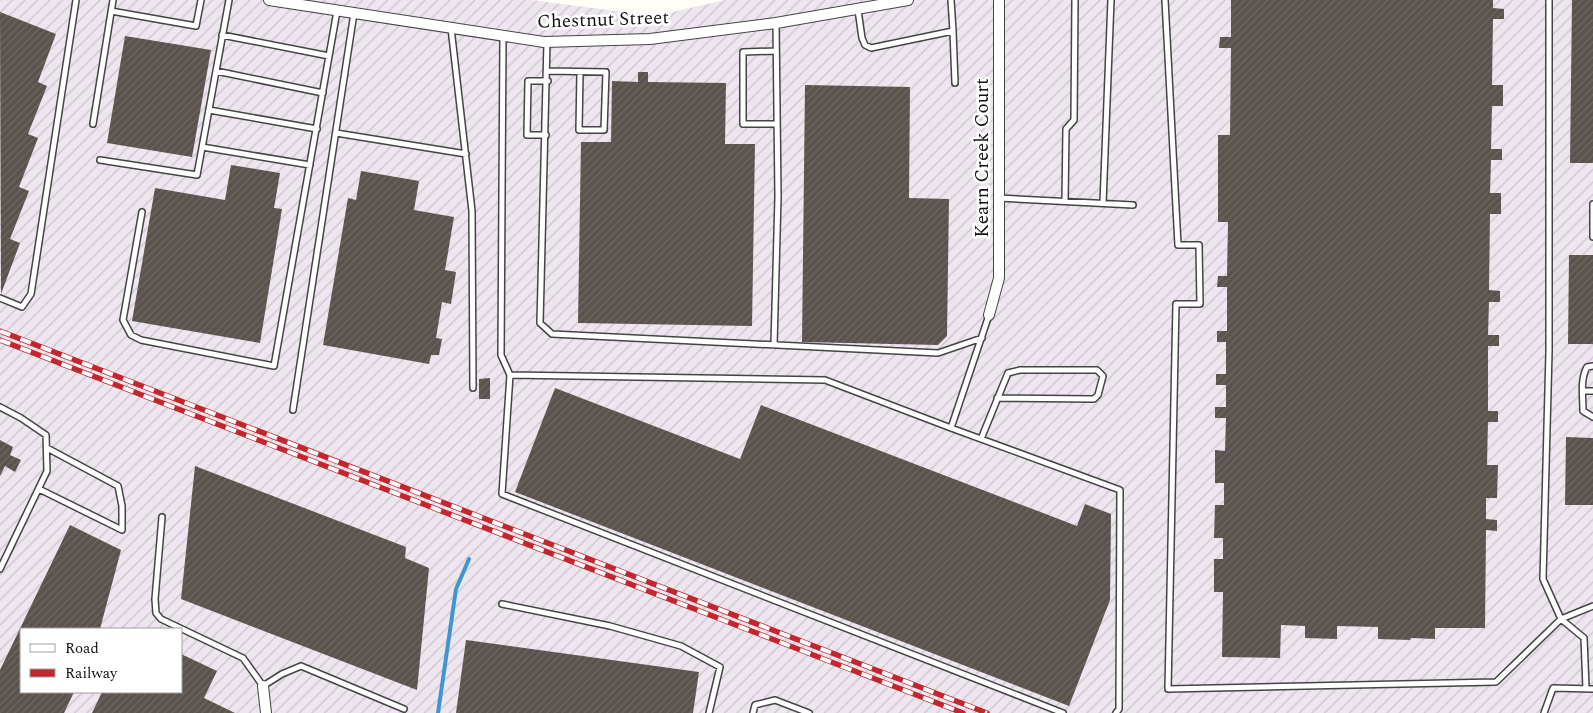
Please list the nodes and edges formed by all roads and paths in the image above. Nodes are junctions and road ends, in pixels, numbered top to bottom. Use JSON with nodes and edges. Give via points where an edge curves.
{"nodes":[{"id":1,"x":74,"y":0,"type":"edge"},
{"id":2,"x":113,"y":0,"type":"edge"},
{"id":3,"x":201,"y":0,"type":"edge"},
{"id":4,"x":229,"y":0,"type":"edge"},
{"id":5,"x":269,"y":0,"type":"edge"},
{"id":6,"x":908,"y":0,"type":"edge"},
{"id":7,"x":951,"y":0,"type":"edge"},
{"id":8,"x":1000,"y":0,"type":"edge"},
{"id":9,"x":1075,"y":0,"type":"edge"},
{"id":10,"x":1111,"y":0,"type":"edge"},
{"id":11,"x":1165,"y":0,"type":"edge"},
{"id":12,"x":1549,"y":0,"type":"edge"},
{"id":13,"x":337,"y":10,"type":"junction"},
{"id":14,"x":858,"y":10,"type":"junction"},
{"id":15,"x":111,"y":11,"type":"junction"},
{"id":16,"x":354,"y":13,"type":"junction"},
{"id":17,"x":776,"y":23,"type":"junction"},
{"id":18,"x":451,"y":28,"type":"junction"},
{"id":19,"x":953,"y":31,"type":"junction"},
{"id":20,"x":222,"y":36,"type":"junction"},
{"id":21,"x":503,"y":36,"type":"junction"},
{"id":22,"x":547,"y":42,"type":"junction"},
{"id":23,"x":776,"y":51,"type":"junction"},
{"id":24,"x":329,"y":56,"type":"junction"},
{"id":25,"x":548,"y":71,"type":"junction"},
{"id":26,"x":216,"y":72,"type":"junction"},
{"id":27,"x":580,"y":72,"type":"junction"},
{"id":28,"x":548,"y":81,"type":"junction"},
{"id":29,"x":955,"y":83,"type":"dead end"},
{"id":30,"x":323,"y":93,"type":"junction"},
{"id":31,"x":209,"y":110,"type":"junction"},
{"id":32,"x":93,"y":124,"type":"dead end"},
{"id":33,"x":776,"y":124,"type":"junction"},
{"id":34,"x":317,"y":129,"type":"junction"},
{"id":35,"x":336,"y":133,"type":"junction"},
{"id":36,"x":546,"y":135,"type":"junction"},
{"id":37,"x":202,"y":147,"type":"junction"},
{"id":38,"x":466,"y":154,"type":"junction"},
{"id":39,"x":100,"y":160,"type":"dead end"},
{"id":40,"x":310,"y":165,"type":"junction"},
{"id":41,"x":999,"y":198,"type":"junction"},
{"id":42,"x":1065,"y":201,"type":"junction"},
{"id":43,"x":1103,"y":203,"type":"junction"},
{"id":44,"x":1593,"y":204,"type":"edge"},
{"id":45,"x":1133,"y":205,"type":"dead end"},
{"id":46,"x":142,"y":212,"type":"dead end"},
{"id":47,"x":1593,"y":237,"type":"edge"},
{"id":48,"x":0,"y":298,"type":"edge"},
{"id":49,"x":990,"y":315,"type":"joint"},
{"id":50,"x":982,"y":338,"type":"junction"},
{"id":51,"x":774,"y":345,"type":"junction"},
{"id":52,"x":1593,"y":366,"type":"edge"},
{"id":53,"x":510,"y":374,"type":"junction"},
{"id":54,"x":472,"y":388,"type":"dead end"},
{"id":55,"x":1582,"y":390,"type":"junction"},
{"id":56,"x":1593,"y":391,"type":"edge"},
{"id":57,"x":997,"y":398,"type":"junction"},
{"id":58,"x":0,"y":407,"type":"edge"},
{"id":59,"x":293,"y":410,"type":"dead end"},
{"id":60,"x":1593,"y":417,"type":"edge"},
{"id":61,"x":950,"y":428,"type":"junction"},
{"id":62,"x":981,"y":439,"type":"junction"},
{"id":63,"x":47,"y":448,"type":"junction"},
{"id":64,"x":39,"y":488,"type":"junction"},
{"id":65,"x":162,"y":517,"type":"dead end"},
{"id":66,"x":0,"y":569,"type":"edge"},
{"id":67,"x":502,"y":604,"type":"dead end"},
{"id":68,"x":1593,"y":606,"type":"edge"},
{"id":69,"x":1561,"y":619,"type":"junction"},
{"id":70,"x":180,"y":628,"type":"edge"},
{"id":71,"x":182,"y":629,"type":"edge"},
{"id":72,"x":264,"y":686,"type":"junction"},
{"id":73,"x":1586,"y":688,"type":"junction"},
{"id":74,"x":1593,"y":689,"type":"edge"},
{"id":75,"x":404,"y":709,"type":"dead end"},
{"id":76,"x":266,"y":713,"type":"edge"},
{"id":77,"x":709,"y":713,"type":"edge"},
{"id":78,"x":753,"y":713,"type":"edge"},
{"id":79,"x":810,"y":713,"type":"edge"},
{"id":80,"x":1063,"y":713,"type":"edge"},
{"id":81,"x":1116,"y":713,"type":"edge"},
{"id":82,"x":1544,"y":713,"type":"edge"}],
"edges":[{"from":1,"to":48,"type":"lane","via":[[31,294],[22,307]]},
{"from":2,"to":15,"type":"lane"},
{"from":3,"to":15,"type":"lane","via":[[196,26]]},
{"from":4,"to":20,"type":"lane"},
{"from":5,"to":13,"type":"street","name":"Chestnut Street"},
{"from":6,"to":14,"type":"street","name":"Chestnut Street"},
{"from":7,"to":19,"type":"lane"},
{"from":8,"to":41,"type":"street","name":"Kearn Creek Court"},
{"from":9,"to":42,"type":"lane","via":[[1074,120],[1066,129]]},
{"from":10,"to":43,"type":"lane"},
{"from":11,"to":69,"type":"lane","via":[[1178,245],[1199,245],[1200,294],[1200,304],[1176,304],[1168,689],[1496,682]]},
{"from":12,"to":69,"type":"lane","via":[[1549,352],[1543,579]]},
{"from":13,"to":16,"type":"street","name":"Chestnut Street"},
{"from":13,"to":24,"type":"lane"},
{"from":14,"to":17,"type":"street","name":"Chestnut Street"},
{"from":14,"to":19,"type":"lane","via":[[862,38],[871,48]]},
{"from":15,"to":32,"type":"lane"},
{"from":16,"to":18,"type":"street","name":"Chestnut Street"},
{"from":16,"to":35,"type":"lane"},
{"from":17,"to":22,"type":"street","name":"Chestnut Street","via":[[650,39]]},
{"from":17,"to":23,"type":"lane"},
{"from":18,"to":21,"type":"street","name":"Chestnut Street"},
{"from":18,"to":38,"type":"lane"},
{"from":19,"to":29,"type":"lane"},
{"from":20,"to":24,"type":"lane"},
{"from":20,"to":26,"type":"lane"},
{"from":21,"to":22,"type":"street","name":"Chestnut Street"},
{"from":21,"to":53,"type":"lane","via":[[500,355]]},
{"from":22,"to":25,"type":"lane"},
{"from":23,"to":33,"type":"lane"},
{"from":23,"to":33,"type":"lane","via":[[743,52],[742,124]]},
{"from":24,"to":30,"type":"lane"},
{"from":25,"to":27,"type":"lane"},
{"from":25,"to":28,"type":"lane"},
{"from":26,"to":30,"type":"lane"},
{"from":26,"to":31,"type":"lane"},
{"from":27,"to":27,"type":"lane","via":[[579,130],[604,130],[606,72]]},
{"from":28,"to":36,"type":"lane"},
{"from":28,"to":36,"type":"lane","via":[[528,81],[527,135]]},
{"from":30,"to":34,"type":"lane"},
{"from":31,"to":34,"type":"lane"},
{"from":31,"to":37,"type":"lane"},
{"from":33,"to":51,"type":"lane","via":[[778,197]]},
{"from":34,"to":40,"type":"lane"},
{"from":35,"to":38,"type":"lane"},
{"from":35,"to":59,"type":"lane"},
{"from":36,"to":51,"type":"lane","via":[[540,323],[552,334]]},
{"from":37,"to":39,"type":"lane","via":[[197,175]]},
{"from":37,"to":40,"type":"lane"},
{"from":38,"to":54,"type":"lane","via":[[472,211]]},
{"from":40,"to":46,"type":"lane","via":[[274,366],[141,340],[131,335],[123,320]]},
{"from":41,"to":42,"type":"lane"},
{"from":41,"to":49,"type":"street","name":"Kearn Creek Court","via":[[999,278]]},
{"from":42,"to":43,"type":"lane"},
{"from":43,"to":45,"type":"lane"},
{"from":44,"to":47,"type":"lane"},
{"from":49,"to":50,"type":"lane"},
{"from":50,"to":51,"type":"lane","via":[[938,353]]},
{"from":50,"to":61,"type":"lane"},
{"from":52,"to":55,"type":"lane","via":[[1584,372]]},
{"from":53,"to":61,"type":"lane","via":[[825,380]]},
{"from":53,"to":80,"type":"lane","via":[[502,494]]},
{"from":55,"to":56,"type":"lane"},
{"from":55,"to":60,"type":"lane","via":[[1583,411]]},
{"from":57,"to":57,"type":"lane","via":[[1094,399],[1098,396],[1102,376],[1097,370],[1013,371],[1008,373]]},
{"from":57,"to":62,"type":"lane"},
{"from":58,"to":63,"type":"lane","via":[[46,435]]},
{"from":61,"to":62,"type":"lane"},
{"from":62,"to":81,"type":"lane","via":[[1120,490],[1119,709]]},
{"from":63,"to":64,"type":"lane","via":[[47,470]]},
{"from":63,"to":64,"type":"lane","via":[[118,486],[122,530]]},
{"from":64,"to":66,"type":"lane"},
{"from":65,"to":70,"type":"lane","via":[[156,613]]},
{"from":67,"to":77,"type":"lane","via":[[610,626],[681,646],[720,668]]},
{"from":68,"to":69,"type":"lane"},
{"from":69,"to":73,"type":"lane","via":[[1584,638]]},
{"from":71,"to":72,"type":"lane","via":[[243,658]]},
{"from":72,"to":75,"type":"lane","via":[[301,666]]},
{"from":72,"to":76,"type":"street"},
{"from":73,"to":74,"type":"lane"},
{"from":73,"to":82,"type":"lane","via":[[1553,688]]},
{"from":78,"to":79,"type":"lane","via":[[755,704],[776,700]]}]}
